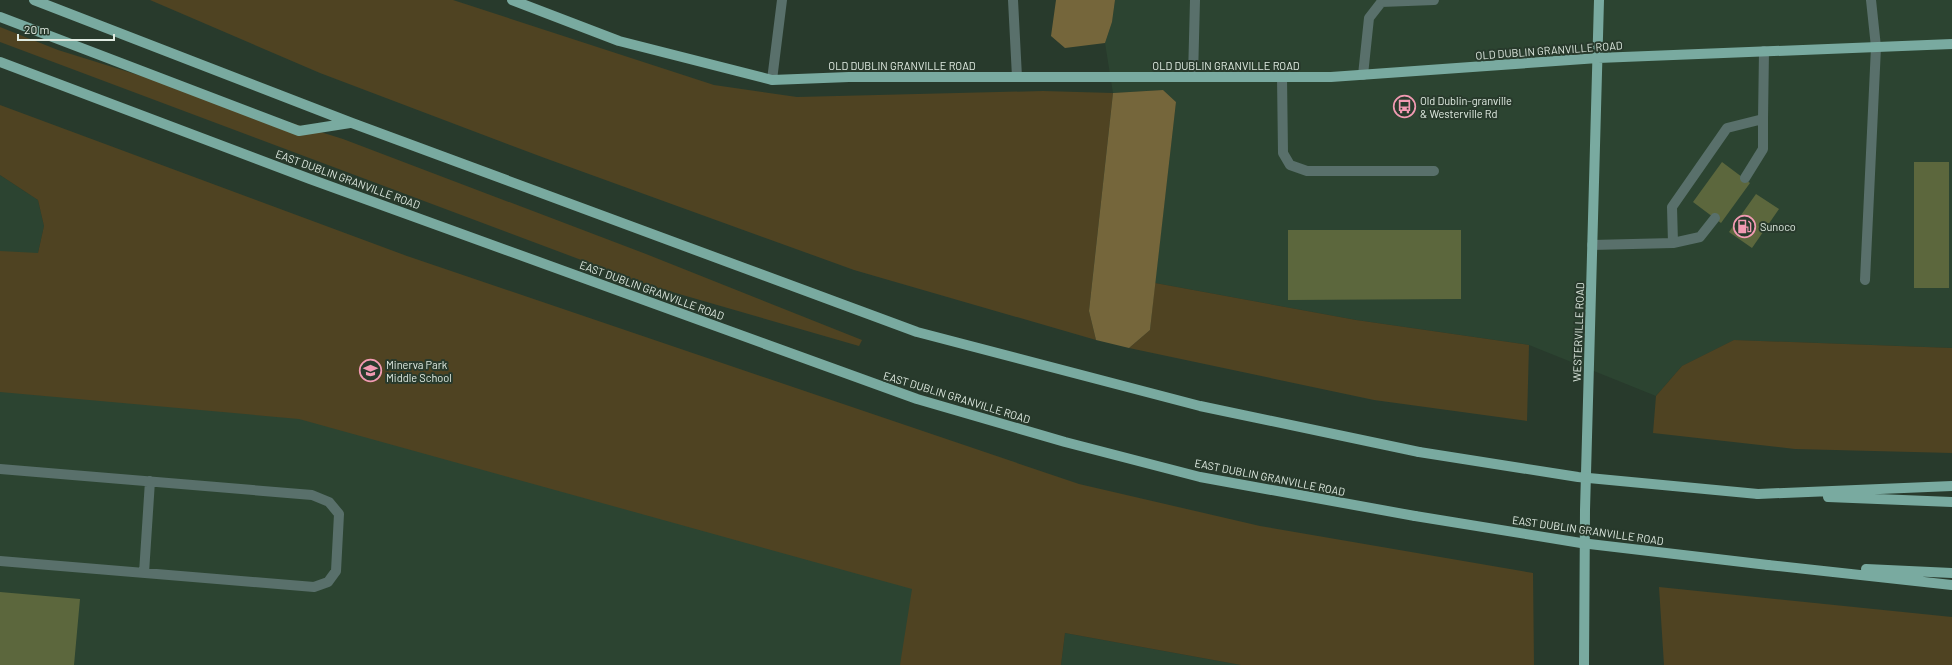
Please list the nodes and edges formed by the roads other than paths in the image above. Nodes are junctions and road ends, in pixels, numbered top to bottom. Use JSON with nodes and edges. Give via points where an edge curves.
{"nodes":[{"id":1,"x":34,"y":0,"type":"edge"},
{"id":2,"x":512,"y":0,"type":"edge"},
{"id":3,"x":782,"y":0,"type":"edge"},
{"id":4,"x":1013,"y":0,"type":"edge"},
{"id":5,"x":1195,"y":0,"type":"edge"},
{"id":6,"x":1434,"y":0,"type":"edge"},
{"id":7,"x":1599,"y":0,"type":"edge"},
{"id":8,"x":1871,"y":0,"type":"edge"},
{"id":9,"x":1382,"y":1,"type":"edge"},
{"id":10,"x":0,"y":17,"type":"edge"},
{"id":11,"x":1952,"y":44,"type":"edge"},
{"id":12,"x":1876,"y":47,"type":"junction"},
{"id":13,"x":1764,"y":51,"type":"junction"},
{"id":14,"x":1598,"y":58,"type":"junction"},
{"id":15,"x":0,"y":62,"type":"edge"},
{"id":16,"x":1363,"y":75,"type":"junction"},
{"id":17,"x":1017,"y":77,"type":"junction"},
{"id":18,"x":1193,"y":77,"type":"junction"},
{"id":19,"x":1282,"y":77,"type":"junction"},
{"id":20,"x":772,"y":80,"type":"junction"},
{"id":21,"x":1763,"y":119,"type":"junction"},
{"id":22,"x":352,"y":122,"type":"junction"},
{"id":23,"x":1434,"y":171,"type":"dead end"},
{"id":24,"x":1745,"y":178,"type":"dead end"},
{"id":25,"x":1715,"y":218,"type":"dead end"},
{"id":26,"x":1673,"y":243,"type":"junction"},
{"id":27,"x":1592,"y":245,"type":"junction"},
{"id":28,"x":1865,"y":280,"type":"dead end"},
{"id":29,"x":0,"y":469,"type":"edge"},
{"id":30,"x":150,"y":481,"type":"junction"},
{"id":31,"x":1952,"y":486,"type":"edge"},
{"id":32,"x":1758,"y":494,"type":"junction"},
{"id":33,"x":1952,"y":502,"type":"edge"},
{"id":34,"x":0,"y":561,"type":"edge"},
{"id":35,"x":1768,"y":565,"type":"junction"},
{"id":36,"x":144,"y":573,"type":"junction"},
{"id":37,"x":1952,"y":573,"type":"edge"},
{"id":38,"x":1952,"y":585,"type":"edge"},
{"id":39,"x":1584,"y":665,"type":"edge"}],
"edges":[{"from":1,"to":22,"type":"main road"},
{"from":2,"to":20,"type":"main road","name":"OLD DUBLIN GRANVILLE ROAD","via":[[619,41]]},
{"from":3,"to":20,"type":"street"},
{"from":4,"to":17,"type":"street"},
{"from":5,"to":18,"type":"street"},
{"from":6,"to":9,"type":"street"},
{"from":7,"to":14,"type":"main road","name":"WESTERVILLE ROAD"},
{"from":8,"to":12,"type":"street"},
{"from":9,"to":16,"type":"street","via":[[1369,18]]},
{"from":10,"to":22,"type":"main road","via":[[299,131]]},
{"from":11,"to":12,"type":"main road","name":"OLD DUBLIN GRANVILLE ROAD"},
{"from":12,"to":13,"type":"main road","name":"OLD DUBLIN GRANVILLE ROAD"},
{"from":12,"to":28,"type":"street"},
{"from":13,"to":14,"type":"main road","name":"OLD DUBLIN GRANVILLE ROAD"},
{"from":13,"to":21,"type":"street"},
{"from":14,"to":16,"type":"main road","name":"OLD DUBLIN GRANVILLE ROAD"},
{"from":14,"to":27,"type":"main road","name":"WESTERVILLE ROAD"},
{"from":15,"to":35,"type":"main road","name":"EAST DUBLIN GRANVILLE ROAD","bridge":true,"via":[[310,179],[917,399],[1066,442],[1200,477],[1415,516],[1581,543]]},
{"from":16,"to":19,"type":"main road","name":"OLD DUBLIN GRANVILLE ROAD"},
{"from":17,"to":18,"type":"main road","name":"OLD DUBLIN GRANVILLE ROAD"},
{"from":17,"to":20,"type":"main road","name":"OLD DUBLIN GRANVILLE ROAD","via":[[849,77]]},
{"from":18,"to":19,"type":"main road","name":"OLD DUBLIN GRANVILLE ROAD"},
{"from":19,"to":23,"type":"street","via":[[1283,152],[1290,165],[1307,171]]},
{"from":21,"to":24,"type":"street","via":[[1763,149]]},
{"from":21,"to":26,"type":"street","via":[[1727,128],[1672,207]]},
{"from":22,"to":32,"type":"main road","bridge":true,"via":[[917,332],[1200,406],[1419,452],[1578,477]]},
{"from":25,"to":26,"type":"street","via":[[1700,237]]},
{"from":26,"to":27,"type":"street"},
{"from":27,"to":39,"type":"main road","name":"WESTERVILLE ROAD"},
{"from":29,"to":30,"type":"street"},
{"from":30,"to":36,"type":"street"},
{"from":30,"to":36,"type":"street","via":[[312,495],[329,502],[339,514],[336,571],[328,582],[314,587]]},
{"from":31,"to":32,"type":"main road"},
{"from":32,"to":33,"type":"main road"},
{"from":34,"to":36,"type":"street"},
{"from":35,"to":37,"type":"main road","name":"EAST DUBLIN GRANVILLE ROAD"},
{"from":35,"to":38,"type":"main road"}]}
